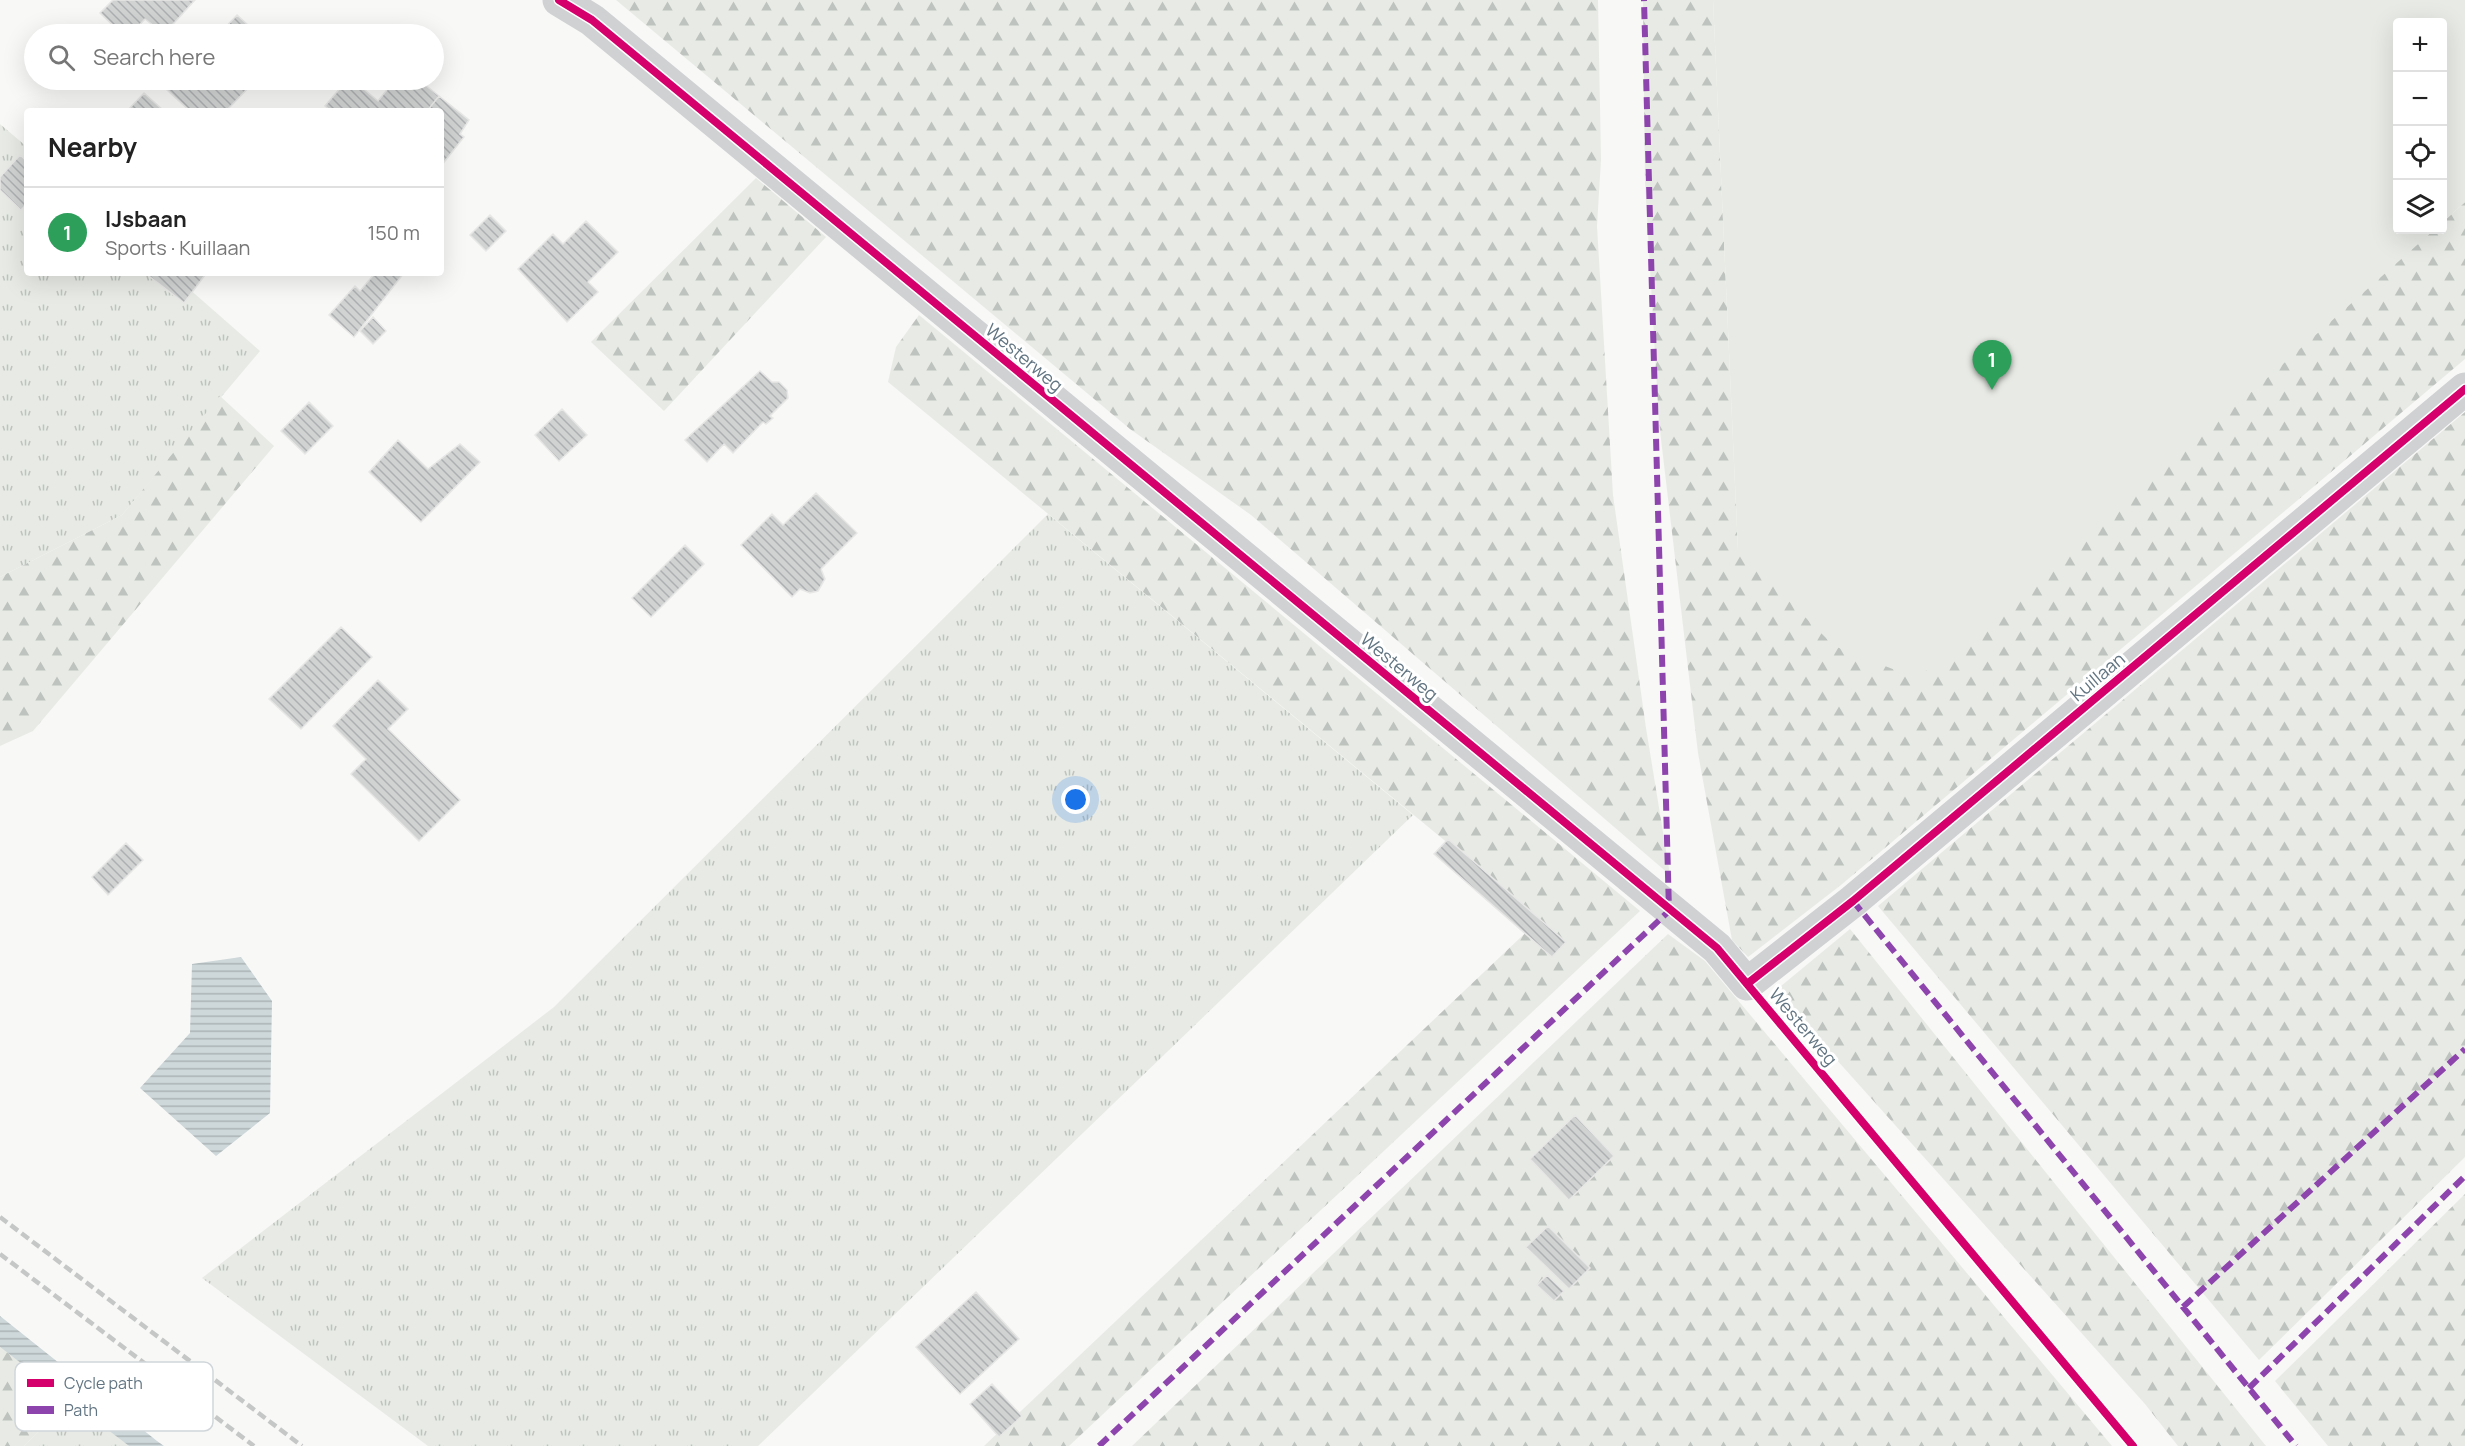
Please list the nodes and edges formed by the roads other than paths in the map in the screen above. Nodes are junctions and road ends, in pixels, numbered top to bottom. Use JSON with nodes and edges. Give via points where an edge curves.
{"nodes":[{"id":1,"x":559,"y":0,"type":"edge"},
{"id":2,"x":2465,"y":389,"type":"edge"},
{"id":3,"x":1747,"y":984,"type":"joint"}],
"edges":[{"from":1,"to":3,"type":"street","name":"Westerweg","via":[[617,41],[1717,948]]},
{"from":2,"to":3,"type":"street","name":"Kuillaan","via":[[1853,901]]}]}
